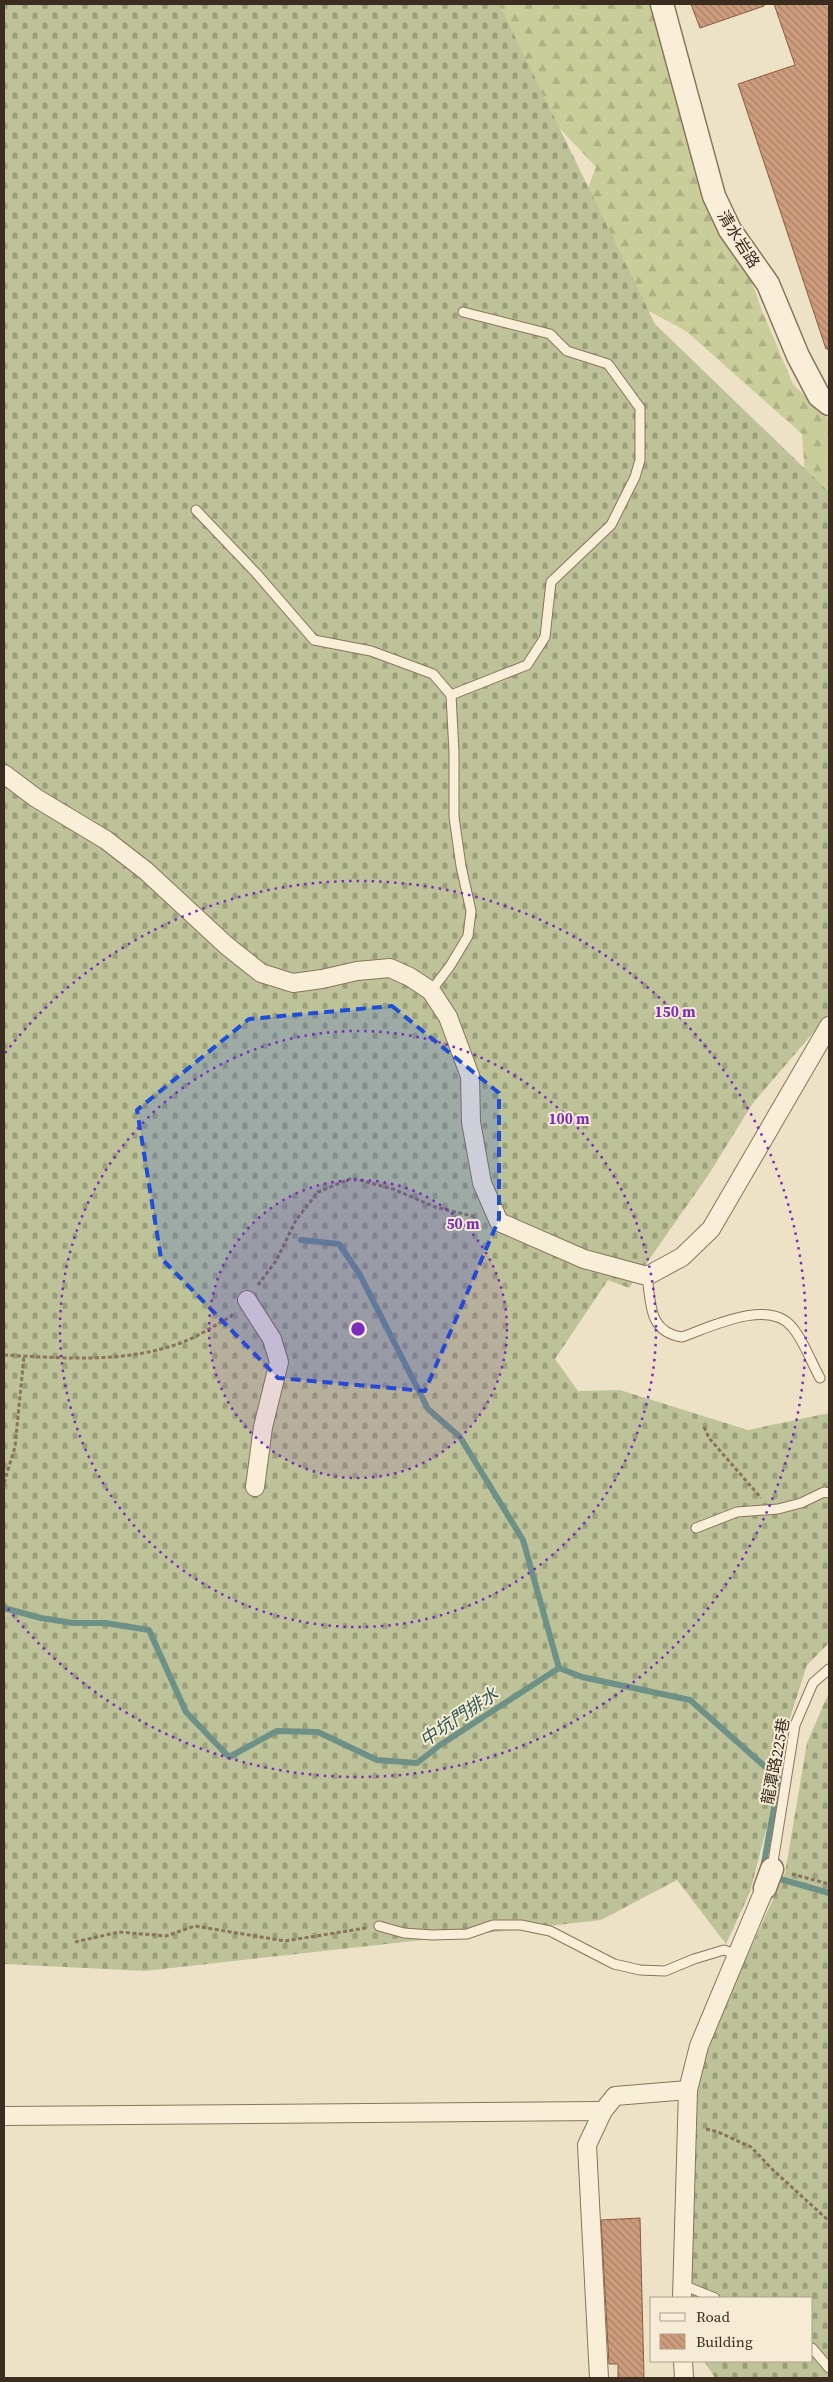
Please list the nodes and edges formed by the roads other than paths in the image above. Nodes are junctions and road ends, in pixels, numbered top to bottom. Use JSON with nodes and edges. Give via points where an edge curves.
{"nodes":[{"id":1,"x":662,"y":4,"type":"edge"},
{"id":2,"x":463,"y":312,"type":"dead end"},
{"id":3,"x":829,"y":404,"type":"edge"},
{"id":4,"x":196,"y":510,"type":"dead end"},
{"id":5,"x":451,"y":695,"type":"junction"},
{"id":6,"x":4,"y":774,"type":"edge"},
{"id":7,"x":431,"y":991,"type":"junction"},
{"id":8,"x":829,"y":1026,"type":"edge"},
{"id":9,"x":647,"y":1276,"type":"junction"},
{"id":10,"x":247,"y":1300,"type":"road end"},
{"id":11,"x":820,"y":1378,"type":"dead end"},
{"id":12,"x":255,"y":1487,"type":"dead end"},
{"id":13,"x":829,"y":1493,"type":"edge"},
{"id":14,"x":696,"y":1528,"type":"dead end"},
{"id":15,"x":829,"y":1669,"type":"edge"},
{"id":16,"x":769,"y":1879,"type":"joint"},
{"id":17,"x":379,"y":1926,"type":"road end"},
{"id":18,"x":738,"y":1956,"type":"junction"},
{"id":19,"x":688,"y":2090,"type":"junction"},
{"id":20,"x":603,"y":2111,"type":"junction"},
{"id":21,"x":4,"y":2116,"type":"edge"},
{"id":22,"x":682,"y":2292,"type":"edge"},
{"id":23,"x":710,"y":2297,"type":"edge"},
{"id":24,"x":813,"y":2349,"type":"edge"},
{"id":25,"x":683,"y":2362,"type":"edge"},
{"id":26,"x":829,"y":2368,"type":"edge"},
{"id":27,"x":599,"y":2378,"type":"edge"},
{"id":28,"x":684,"y":2378,"type":"edge"}],
"edges":[{"from":1,"to":3,"type":"street","name":"清水岩路","via":[[714,196],[730,230],[768,284],[798,356],[819,396]]},
{"from":2,"to":5,"type":"lane","via":[[550,334],[568,351],[608,364],[640,408],[640,460],[611,525],[551,582],[545,637],[527,666]]},
{"from":4,"to":5,"type":"lane","via":[[314,640],[371,651],[433,674]]},
{"from":5,"to":7,"type":"lane","via":[[454,817],[471,911],[468,936]]},
{"from":6,"to":7,"type":"street","via":[[36,798],[106,840],[261,972],[293,982],[357,970],[390,968]]},
{"from":7,"to":9,"type":"street","via":[[448,1017],[470,1076],[472,1122],[482,1183],[499,1222],[584,1259]]},
{"from":8,"to":9,"type":"street","via":[[711,1229],[682,1257]]},
{"from":9,"to":11,"type":"lane","via":[[652,1316],[663,1330],[682,1337],[749,1314],[784,1320],[792,1326]]},
{"from":10,"to":12,"type":"street","via":[[272,1339],[279,1362],[263,1428]]},
{"from":13,"to":14,"type":"lane","via":[[824,1492],[801,1503],[737,1512]]},
{"from":15,"to":16,"type":"lane","name":"龍潭路225巷","via":[[813,1683],[794,1725]]},
{"from":16,"to":18,"type":"street"},
{"from":17,"to":18,"type":"lane","via":[[404,1933],[432,1935],[467,1934],[493,1925],[521,1925],[550,1931],[614,1964],[640,1970],[665,1971],[724,1950]]},
{"from":18,"to":19,"type":"street","via":[[699,2046]]},
{"from":19,"to":20,"type":"street","via":[[615,2096]]},
{"from":19,"to":22,"type":"street"},
{"from":20,"to":21,"type":"street"},
{"from":20,"to":27,"type":"street","via":[[587,2145]]},
{"from":22,"to":23,"type":"lane"},
{"from":24,"to":26,"type":"lane"},
{"from":25,"to":28,"type":"street"}]}
